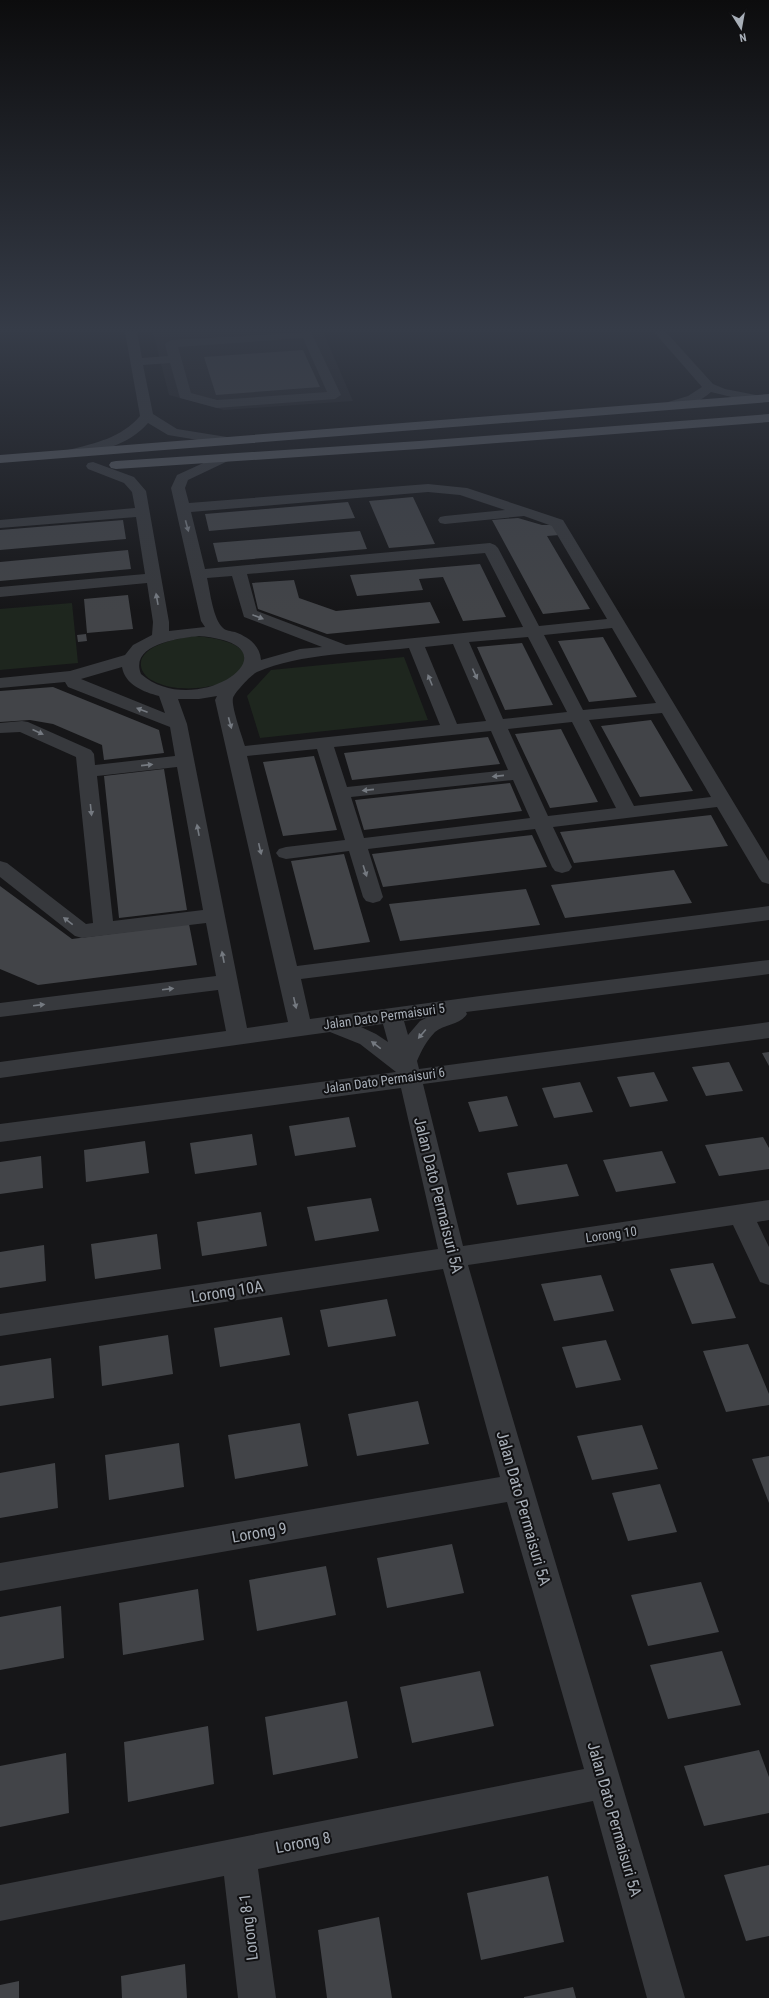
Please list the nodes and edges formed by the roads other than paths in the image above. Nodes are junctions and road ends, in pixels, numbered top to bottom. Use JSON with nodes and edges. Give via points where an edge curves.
{"nodes":[{"id":1,"x":141,"y":425,"type":"edge"},
{"id":2,"x":162,"y":425,"type":"edge"},
{"id":3,"x":423,"y":425,"type":"edge"},
{"id":4,"x":675,"y":425,"type":"edge"},
{"id":5,"x":228,"y":441,"type":"junction"},
{"id":6,"x":73,"y":453,"type":"junction"},
{"id":7,"x":223,"y":458,"type":"junction"},
{"id":8,"x":0,"y":459,"type":"edge"},
{"id":9,"x":93,"y":466,"type":"junction"},
{"id":10,"x":78,"y":468,"type":"dead end"},
{"id":11,"x":434,"y":499,"type":"dead end"},
{"id":12,"x":182,"y":508,"type":"junction"},
{"id":13,"x":142,"y":512,"type":"junction"},
{"id":14,"x":529,"y":512,"type":"junction"},
{"id":15,"x":0,"y":524,"type":"edge"},
{"id":16,"x":453,"y":535,"type":"junction"},
{"id":17,"x":238,"y":571,"type":"junction"},
{"id":18,"x":199,"y":574,"type":"junction"},
{"id":19,"x":153,"y":578,"type":"junction"},
{"id":20,"x":0,"y":592,"type":"edge"},
{"id":21,"x":617,"y":623,"type":"junction"},
{"id":22,"x":535,"y":631,"type":"junction"},
{"id":23,"x":218,"y":633,"type":"junction"},
{"id":24,"x":160,"y":637,"type":"junction"},
{"id":25,"x":459,"y":639,"type":"junction"},
{"id":26,"x":415,"y":643,"type":"junction"},
{"id":27,"x":247,"y":646,"type":"junction"},
{"id":28,"x":344,"y":649,"type":"junction"},
{"id":29,"x":300,"y":654,"type":"junction"},
{"id":30,"x":131,"y":659,"type":"junction"},
{"id":31,"x":252,"y":668,"type":"junction"},
{"id":32,"x":71,"y":676,"type":"junction"},
{"id":33,"x":137,"y":680,"type":"junction"},
{"id":34,"x":0,"y":683,"type":"edge"},
{"id":35,"x":230,"y":686,"type":"junction"},
{"id":36,"x":167,"y":693,"type":"junction"},
{"id":37,"x":667,"y":707,"type":"junction"},
{"id":38,"x":578,"y":716,"type":"junction"},
{"id":39,"x":178,"y":724,"type":"junction"},
{"id":40,"x":497,"y":724,"type":"junction"},
{"id":41,"x":0,"y":728,"type":"edge"},
{"id":42,"x":450,"y":729,"type":"junction"},
{"id":43,"x":324,"y":743,"type":"junction"},
{"id":44,"x":238,"y":752,"type":"junction"},
{"id":45,"x":185,"y":761,"type":"junction"},
{"id":46,"x":87,"y":771,"type":"junction"},
{"id":47,"x":519,"y":774,"type":"junction"},
{"id":48,"x":340,"y":793,"type":"junction"},
{"id":49,"x":724,"y":801,"type":"junction"},
{"id":50,"x":628,"y":813,"type":"junction"},
{"id":51,"x":541,"y":823,"type":"junction"},
{"id":52,"x":357,"y":845,"type":"junction"},
{"id":53,"x":286,"y":853,"type":"dead end"},
{"id":54,"x":562,"y":867,"type":"dead end"},
{"id":55,"x":2,"y":872,"type":"edge"},
{"id":56,"x":769,"y":878,"type":"edge"},
{"id":57,"x":373,"y":897,"type":"dead end"},
{"id":58,"x":769,"y":913,"type":"edge"},
{"id":59,"x":215,"y":915,"type":"junction"},
{"id":60,"x":104,"y":929,"type":"junction"},
{"id":61,"x":769,"y":967,"type":"edge"},
{"id":62,"x":288,"y":974,"type":"junction"},
{"id":63,"x":227,"y":982,"type":"junction"},
{"id":64,"x":480,"y":1003,"type":"junction"},
{"id":65,"x":0,"y":1010,"type":"edge"},
{"id":66,"x":391,"y":1015,"type":"junction"},
{"id":67,"x":331,"y":1024,"type":"junction"},
{"id":68,"x":301,"y":1028,"type":"junction"},
{"id":69,"x":769,"y":1030,"type":"edge"},
{"id":70,"x":238,"y":1037,"type":"junction"},
{"id":71,"x":407,"y":1069,"type":"junction"},
{"id":72,"x":0,"y":1070,"type":"edge"},
{"id":73,"x":0,"y":1133,"type":"edge"},
{"id":74,"x":769,"y":1210,"type":"edge"},
{"id":75,"x":741,"y":1215,"type":"junction"},
{"id":76,"x":453,"y":1257,"type":"junction"},
{"id":77,"x":769,"y":1275,"type":"edge"},
{"id":78,"x":0,"y":1326,"type":"edge"},
{"id":79,"x":518,"y":1487,"type":"junction"},
{"id":80,"x":0,"y":1577,"type":"edge"},
{"id":81,"x":605,"y":1782,"type":"junction"},
{"id":82,"x":239,"y":1855,"type":"junction"},
{"id":83,"x":0,"y":1903,"type":"edge"},
{"id":84,"x":257,"y":1998,"type":"edge"},
{"id":85,"x":666,"y":1998,"type":"edge"}],
"edges":[{"from":1,"to":6,"type":"street","via":[[129,435],[110,444]]},
{"from":2,"to":5,"type":"street","via":[[173,432]]},
{"from":3,"to":5,"type":"main road"},
{"from":4,"to":7,"type":"main road"},
{"from":5,"to":6,"type":"main road"},
{"from":6,"to":8,"type":"main road"},
{"from":7,"to":9,"type":"main road"},
{"from":7,"to":12,"type":"street","via":[[182,478],[178,488]]},
{"from":9,"to":10,"type":"main road"},
{"from":9,"to":13,"type":"street","via":[[129,480],[139,491]]},
{"from":11,"to":16,"type":"street"},
{"from":12,"to":14,"type":"street","via":[[442,488],[462,491]]},
{"from":12,"to":18,"type":"street","one_way":true},
{"from":13,"to":15,"type":"street"},
{"from":13,"to":19,"type":"street"},
{"from":14,"to":16,"type":"street"},
{"from":14,"to":21,"type":"street","via":[[561,526]]},
{"from":16,"to":17,"type":"street"},
{"from":16,"to":22,"type":"street","via":[[490,548]]},
{"from":17,"to":18,"type":"street"},
{"from":17,"to":28,"type":"street","one_way":true,"via":[[250,614]]},
{"from":18,"to":23,"type":"street","via":[[209,621]]},
{"from":19,"to":20,"type":"street"},
{"from":24,"to":19,"type":"street","one_way":true,"via":[[161,622]]},
{"from":21,"to":22,"type":"street"},
{"from":21,"to":37,"type":"street"},
{"from":22,"to":25,"type":"street"},
{"from":22,"to":38,"type":"street"},
{"from":23,"to":24,"type":"street","via":[[199,631]]},
{"from":23,"to":27,"type":"street","via":[[235,638]]},
{"from":24,"to":30,"type":"street","via":[[146,643]]},
{"from":25,"to":26,"type":"street"},
{"from":25,"to":40,"type":"street","one_way":true},
{"from":26,"to":28,"type":"street"},
{"from":42,"to":26,"type":"street","one_way":true},
{"from":27,"to":29,"type":"street"},
{"from":27,"to":31,"type":"street","via":[[254,660]]},
{"from":28,"to":29,"type":"street"},
{"from":29,"to":31,"type":"street"},
{"from":30,"to":32,"type":"street"},
{"from":30,"to":33,"type":"street","via":[[130,670]]},
{"from":31,"to":35,"type":"street","via":[[244,678]]},
{"from":32,"to":33,"type":"street"},
{"from":32,"to":34,"type":"street"},
{"from":39,"to":32,"type":"street","one_way":true,"via":[[74,684]]},
{"from":33,"to":36,"type":"street","via":[[149,688]]},
{"from":35,"to":36,"type":"street","via":[[210,692]]},
{"from":35,"to":44,"type":"street","one_way":true,"via":[[224,700]]},
{"from":36,"to":39,"type":"street"},
{"from":37,"to":38,"type":"street"},
{"from":37,"to":49,"type":"street"},
{"from":38,"to":40,"type":"street"},
{"from":38,"to":50,"type":"street"},
{"from":39,"to":45,"type":"street"},
{"from":40,"to":42,"type":"street"},
{"from":40,"to":47,"type":"street"},
{"from":41,"to":46,"type":"street","one_way":true,"via":[[22,726],[85,754]]},
{"from":42,"to":43,"type":"street"},
{"from":43,"to":44,"type":"street"},
{"from":43,"to":48,"type":"street"},
{"from":44,"to":62,"type":"street","one_way":true},
{"from":46,"to":45,"type":"street","one_way":true},
{"from":59,"to":45,"type":"street","one_way":true},
{"from":46,"to":60,"type":"street","one_way":true},
{"from":47,"to":48,"type":"street","one_way":true},
{"from":47,"to":51,"type":"street"},
{"from":48,"to":52,"type":"street"},
{"from":49,"to":50,"type":"street"},
{"from":49,"to":56,"type":"street"},
{"from":50,"to":51,"type":"street"},
{"from":51,"to":52,"type":"street"},
{"from":51,"to":54,"type":"street"},
{"from":52,"to":53,"type":"street"},
{"from":52,"to":57,"type":"street","one_way":true},
{"from":60,"to":55,"type":"street","one_way":true,"via":[[82,931]]},
{"from":58,"to":62,"type":"street"},
{"from":59,"to":60,"type":"street"},
{"from":63,"to":59,"type":"street","one_way":true},
{"from":61,"to":64,"type":"street","name":"Jalan Dato Permaisuri 5"},
{"from":62,"to":68,"type":"street","one_way":true},
{"from":65,"to":63,"type":"street","one_way":true},
{"from":63,"to":70,"type":"street"},
{"from":64,"to":66,"type":"street","name":"Jalan Dato Permaisuri 5"},
{"from":64,"to":71,"type":"street","one_way":true,"via":[[428,1026],[414,1043]]},
{"from":66,"to":67,"type":"street","name":"Jalan Dato Permaisuri 5"},
{"from":66,"to":71,"type":"street","name":"Jalan Dato Permaisuri 5A"},
{"from":67,"to":68,"type":"street","name":"Jalan Dato Permaisuri 5"},
{"from":71,"to":67,"type":"street","one_way":true,"via":[[368,1039]]},
{"from":68,"to":70,"type":"street","name":"Jalan Dato Permaisuri 5"},
{"from":69,"to":71,"type":"street","name":"Jalan Dato Permaisuri 6"},
{"from":70,"to":72,"type":"street","name":"Jalan Dato Permaisuri 5"},
{"from":71,"to":73,"type":"street","name":"Jalan Dato Permaisuri 6"},
{"from":71,"to":76,"type":"street","name":"Jalan Dato Permaisuri 5A"},
{"from":74,"to":75,"type":"street","name":"Lorong 10"},
{"from":75,"to":76,"type":"street","name":"Lorong 10"},
{"from":75,"to":77,"type":"street"},
{"from":76,"to":78,"type":"street","name":"Lorong 10A"},
{"from":76,"to":79,"type":"street","name":"Jalan Dato Permaisuri 5A"},
{"from":79,"to":80,"type":"street","name":"Lorong 9"},
{"from":79,"to":81,"type":"street","name":"Jalan Dato Permaisuri 5A"},
{"from":81,"to":82,"type":"street","name":"Lorong 8"},
{"from":81,"to":85,"type":"street","name":"Jalan Dato Permaisuri 5A"},
{"from":82,"to":83,"type":"street","name":"Lorong 8"},
{"from":82,"to":84,"type":"street","name":"Lorong 8-1"}]}
